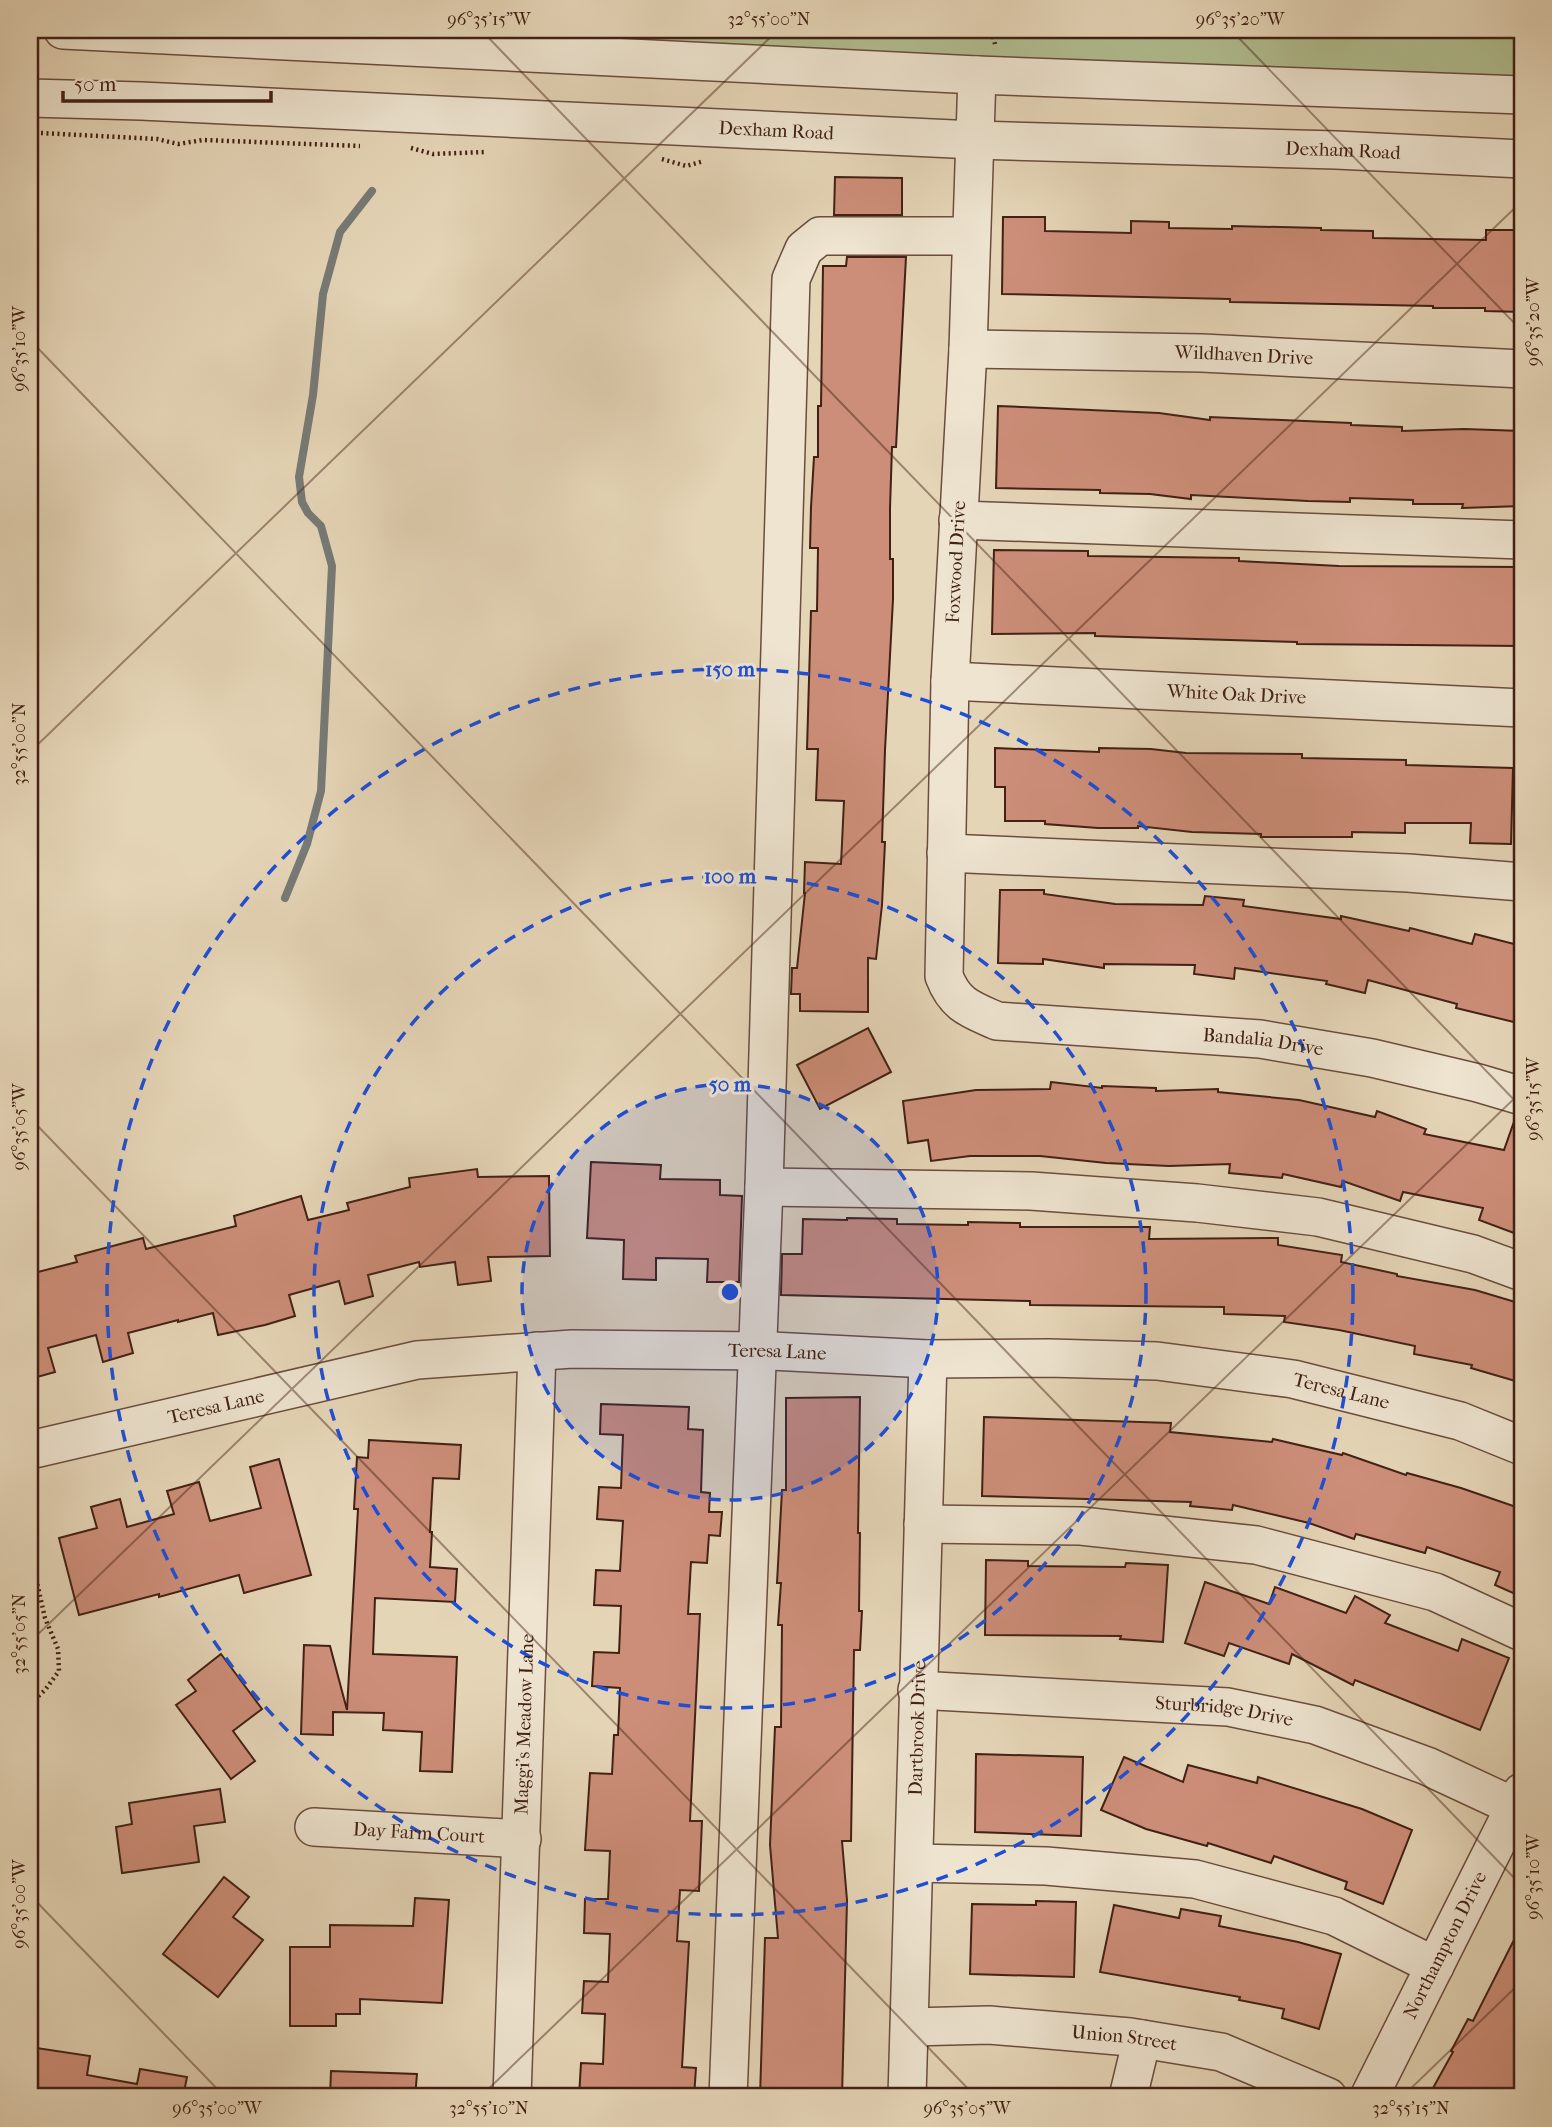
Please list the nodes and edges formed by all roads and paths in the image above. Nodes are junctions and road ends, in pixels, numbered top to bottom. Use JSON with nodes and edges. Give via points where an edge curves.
{"nodes":[{"id":1,"x":63,"y":30,"type":"edge"},
{"id":2,"x":977,"y":75,"type":"junction"},
{"id":3,"x":1522,"y":95,"type":"edge"},
{"id":4,"x":30,"y":98,"type":"edge"},
{"id":5,"x":975,"y":140,"type":"junction"},
{"id":6,"x":1522,"y":159,"type":"edge"},
{"id":7,"x":971,"y":236,"type":"junction"},
{"id":8,"x":968,"y":349,"type":"junction"},
{"id":9,"x":1522,"y":369,"type":"edge"},
{"id":10,"x":958,"y":520,"type":"junction"},
{"id":11,"x":1522,"y":540,"type":"edge"},
{"id":12,"x":950,"y":681,"type":"junction"},
{"id":13,"x":1522,"y":708,"type":"edge"},
{"id":14,"x":946,"y":853,"type":"junction"},
{"id":15,"x":1522,"y":882,"type":"edge"},
{"id":16,"x":997,"y":1021,"type":"joint"},
{"id":17,"x":1522,"y":1096,"type":"edge"},
{"id":18,"x":764,"y":1187,"type":"junction"},
{"id":19,"x":1522,"y":1272,"type":"edge"},
{"id":20,"x":537,"y":1351,"type":"junction"},
{"id":21,"x":756,"y":1351,"type":"junction"},
{"id":22,"x":928,"y":1359,"type":"junction"},
{"id":23,"x":1522,"y":1446,"type":"edge"},
{"id":24,"x":30,"y":1450,"type":"edge"},
{"id":25,"x":923,"y":1524,"type":"junction"},
{"id":26,"x":30,"y":1552,"type":"edge"},
{"id":27,"x":1522,"y":1632,"type":"edge"},
{"id":28,"x":917,"y":1690,"type":"junction"},
{"id":29,"x":30,"y":1704,"type":"edge"},
{"id":30,"x":1519,"y":1800,"type":"edge"},
{"id":31,"x":314,"y":1827,"type":"dead end"},
{"id":32,"x":522,"y":1839,"type":"junction"},
{"id":33,"x":914,"y":1863,"type":"junction"},
{"id":34,"x":1435,"y":1966,"type":"junction"},
{"id":35,"x":911,"y":2027,"type":"junction"},
{"id":36,"x":1142,"y":2039,"type":"junction"},
{"id":37,"x":512,"y":2097,"type":"edge"},
{"id":38,"x":728,"y":2097,"type":"edge"},
{"id":39,"x":907,"y":2097,"type":"edge"},
{"id":40,"x":1128,"y":2097,"type":"edge"},
{"id":41,"x":1328,"y":2097,"type":"edge"},
{"id":42,"x":1369,"y":2097,"type":"edge"}],
"edges":[{"from":1,"to":2,"type":"street"},
{"from":2,"to":3,"type":"street"},
{"from":2,"to":5,"type":"street","name":"Foxwood Drive"},
{"from":4,"to":5,"type":"street","name":"Dexham Road"},
{"from":5,"to":6,"type":"street","name":"Dexham Road"},
{"from":5,"to":7,"type":"street","name":"Foxwood Drive"},
{"from":7,"to":8,"type":"street","name":"Foxwood Drive"},
{"from":7,"to":18,"type":"street","via":[[820,236],[804,249],[790,279]]},
{"from":8,"to":9,"type":"street","name":"Wildhaven Drive","via":[[1202,353]]},
{"from":8,"to":10,"type":"street","name":"Foxwood Drive"},
{"from":10,"to":11,"type":"street"},
{"from":10,"to":12,"type":"street","name":"Foxwood Drive"},
{"from":12,"to":13,"type":"street","name":"White Oak Drive"},
{"from":12,"to":14,"type":"street","name":"Foxwood Drive"},
{"from":14,"to":15,"type":"street"},
{"from":14,"to":16,"type":"street","name":"Foxwood Drive","via":[[944,976],[950,992],[965,1007]]},
{"from":16,"to":17,"type":"street","name":"Bandalia Drive","via":[[1260,1039],[1372,1058]]},
{"from":18,"to":19,"type":"street","via":[[1031,1191],[1197,1203],[1318,1217],[1474,1254]]},
{"from":18,"to":21,"type":"street"},
{"from":20,"to":21,"type":"street","name":"Teresa Lane"},
{"from":20,"to":24,"type":"street","name":"Teresa Lane","via":[[417,1360]]},
{"from":20,"to":32,"type":"street","name":"Maggi's Meadow Lane"},
{"from":21,"to":22,"type":"street","name":"Teresa Lane"},
{"from":21,"to":38,"type":"street"},
{"from":22,"to":23,"type":"street","name":"Teresa Lane","via":[[1157,1362],[1293,1379],[1460,1421]]},
{"from":22,"to":25,"type":"street","name":"Dartbrook Drive"},
{"from":25,"to":27,"type":"street","via":[[1081,1526],[1256,1545],[1435,1592]]},
{"from":25,"to":28,"type":"street","name":"Dartbrook Drive"},
{"from":26,"to":29,"type":"path","via":[[45,1618],[58,1649],[59,1671]]},
{"from":28,"to":30,"type":"street","name":"Sturbridge Drive","via":[[1228,1707],[1315,1725]]},
{"from":28,"to":33,"type":"street","name":"Dartbrook Drive"},
{"from":30,"to":34,"type":"street","name":"Northampton Drive"},
{"from":31,"to":32,"type":"street","name":"Day Farm Court"},
{"from":32,"to":37,"type":"street","name":"Maggi's Meadow Lane"},
{"from":33,"to":34,"type":"street","via":[[1046,1866],[1195,1879],[1334,1916]]},
{"from":33,"to":35,"type":"street","name":"Dartbrook Drive"},
{"from":34,"to":42,"type":"street","name":"Northampton Drive"},
{"from":35,"to":36,"type":"street","name":"Union Street","via":[[989,2025]]},
{"from":35,"to":39,"type":"street","name":"Dartbrook Drive"},
{"from":36,"to":40,"type":"street"},
{"from":36,"to":41,"type":"street","name":"Union Street","via":[[1221,2052]]}]}
